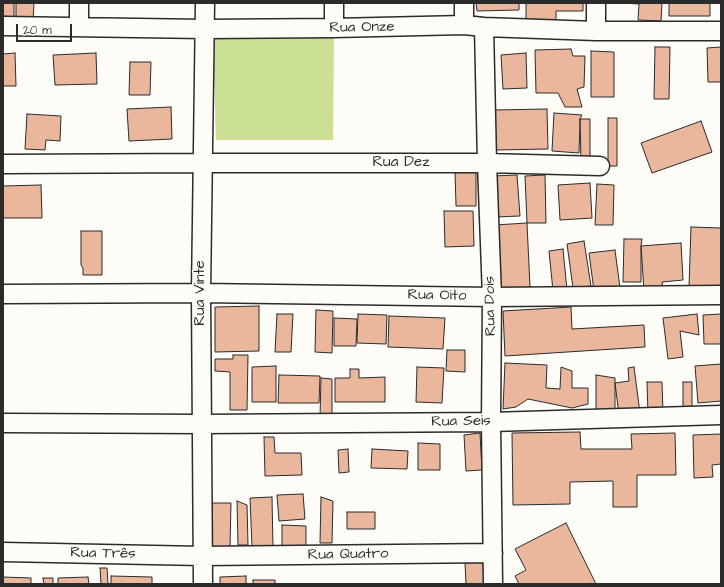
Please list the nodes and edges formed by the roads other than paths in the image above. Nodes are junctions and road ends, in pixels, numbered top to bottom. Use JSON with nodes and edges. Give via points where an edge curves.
{"nodes":[{"id":1,"x":80,"y":3,"type":"edge"},
{"id":2,"x":205,"y":3,"type":"edge"},
{"id":3,"x":334,"y":3,"type":"edge"},
{"id":4,"x":464,"y":3,"type":"edge"},
{"id":5,"x":596,"y":3,"type":"edge"},
{"id":6,"x":464,"y":25,"type":"junction"},
{"id":7,"x":3,"y":26,"type":"edge"},
{"id":8,"x":79,"y":27,"type":"junction"},
{"id":9,"x":484,"y":27,"type":"junction"},
{"id":10,"x":334,"y":28,"type":"junction"},
{"id":11,"x":204,"y":29,"type":"junction"},
{"id":12,"x":596,"y":31,"type":"junction"},
{"id":13,"x":721,"y":31,"type":"edge"},
{"id":14,"x":202,"y":163,"type":"junction"},
{"id":15,"x":487,"y":163,"type":"junction"},
{"id":16,"x":3,"y":164,"type":"edge"},
{"id":17,"x":600,"y":166,"type":"dead end"},
{"id":18,"x":201,"y":293,"type":"junction"},
{"id":19,"x":3,"y":294,"type":"edge"},
{"id":20,"x":721,"y":294,"type":"edge"},
{"id":21,"x":492,"y":297,"type":"junction"},
{"id":22,"x":721,"y":415,"type":"edge"},
{"id":23,"x":491,"y":422,"type":"junction"},
{"id":24,"x":3,"y":423,"type":"edge"},
{"id":25,"x":201,"y":424,"type":"junction"},
{"id":26,"x":3,"y":552,"type":"edge"},
{"id":27,"x":493,"y":553,"type":"junction"},
{"id":28,"x":202,"y":556,"type":"junction"},
{"id":29,"x":203,"y":584,"type":"edge"},
{"id":30,"x":493,"y":584,"type":"edge"}],
"edges":[{"from":1,"to":8,"type":"street"},
{"from":2,"to":11,"type":"street","name":"Rua Vinte"},
{"from":3,"to":10,"type":"street"},
{"from":4,"to":6,"type":"street"},
{"from":5,"to":12,"type":"street"},
{"from":6,"to":9,"type":"street","name":"Rua Onze"},
{"from":6,"to":10,"type":"street","name":"Rua Onze"},
{"from":7,"to":8,"type":"street","name":"Rua Onze"},
{"from":8,"to":11,"type":"street","name":"Rua Onze"},
{"from":9,"to":12,"type":"street","name":"Rua Onze"},
{"from":9,"to":15,"type":"street","name":"Rua Dois"},
{"from":10,"to":11,"type":"street","name":"Rua Onze"},
{"from":11,"to":14,"type":"street","name":"Rua Vinte"},
{"from":12,"to":13,"type":"street","name":"Rua Onze"},
{"from":14,"to":15,"type":"street","name":"Rua Dez"},
{"from":14,"to":16,"type":"street","name":"Rua Dez"},
{"from":14,"to":18,"type":"street","name":"Rua Vinte"},
{"from":15,"to":17,"type":"street","name":"Rua Dez"},
{"from":15,"to":21,"type":"street","name":"Rua Dois"},
{"from":18,"to":19,"type":"street","name":"Rua Oito"},
{"from":18,"to":21,"type":"street","name":"Rua Oito"},
{"from":18,"to":25,"type":"street","name":"Rua Vinte"},
{"from":20,"to":21,"type":"street","name":"Rua Oito"},
{"from":21,"to":23,"type":"street","name":"Rua Dois"},
{"from":22,"to":23,"type":"street","name":"Rua Seis"},
{"from":23,"to":25,"type":"street","name":"Rua Seis"},
{"from":23,"to":27,"type":"street","name":"Rua Dois"},
{"from":24,"to":25,"type":"street","name":"Rua Seis"},
{"from":25,"to":28,"type":"street","name":"Rua Vinte"},
{"from":26,"to":28,"type":"street","name":"Rua Três"},
{"from":27,"to":28,"type":"street","name":"Rua Quatro"},
{"from":27,"to":30,"type":"street","name":"Rua Dois"},
{"from":28,"to":29,"type":"street","name":"Rua Vinte"}]}
